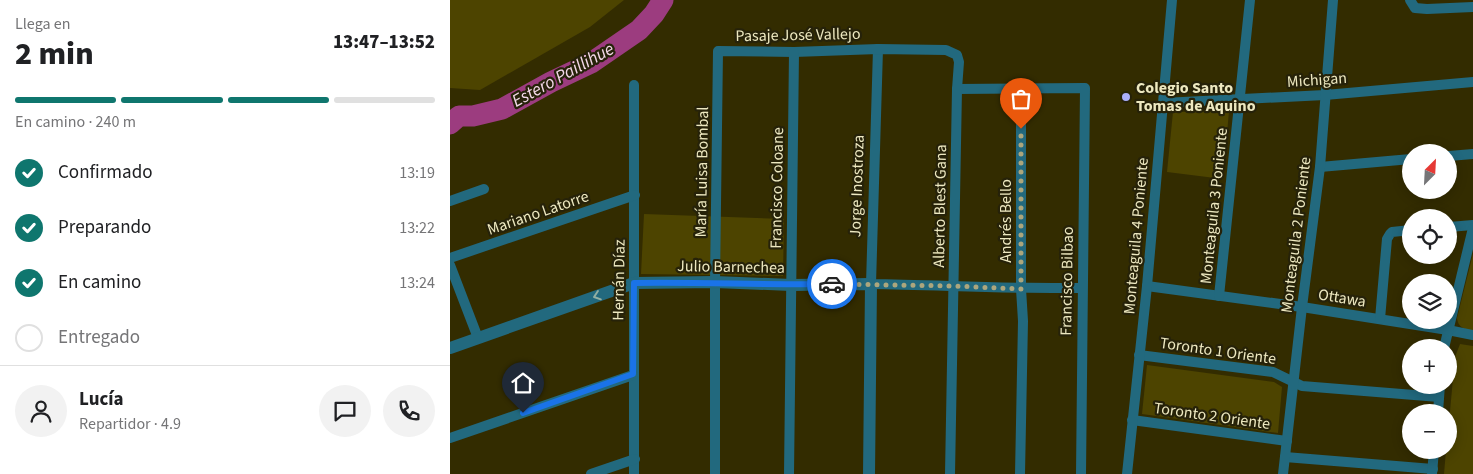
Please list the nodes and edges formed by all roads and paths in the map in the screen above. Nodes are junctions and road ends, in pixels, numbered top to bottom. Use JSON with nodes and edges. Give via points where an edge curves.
{"nodes":[{"id":1,"x":1172,"y":0,"type":"edge"},
{"id":2,"x":1250,"y":0,"type":"edge"},
{"id":3,"x":1333,"y":0,"type":"edge"},
{"id":4,"x":1410,"y":0,"type":"edge"},
{"id":5,"x":1473,"y":6,"type":"edge"},
{"id":6,"x":878,"y":49,"type":"junction"},
{"id":7,"x":718,"y":51,"type":"joint"},
{"id":8,"x":794,"y":52,"type":"junction"},
{"id":9,"x":1473,"y":82,"type":"edge"},
{"id":10,"x":634,"y":86,"type":"dead end"},
{"id":11,"x":957,"y":89,"type":"junction"},
{"id":12,"x":1021,"y":89,"type":"junction"},
{"id":13,"x":1325,"y":96,"type":"junction"},
{"id":14,"x":1240,"y":100,"type":"junction"},
{"id":15,"x":1163,"y":103,"type":"junction"},
{"id":16,"x":1473,"y":154,"type":"edge"},
{"id":17,"x":1458,"y":155,"type":"edge"},
{"id":18,"x":1402,"y":160,"type":"edge"},
{"id":19,"x":1320,"y":168,"type":"junction"},
{"id":20,"x":484,"y":189,"type":"dead end"},
{"id":21,"x":635,"y":195,"type":"junction"},
{"id":22,"x":450,"y":201,"type":"edge"},
{"id":23,"x":1473,"y":226,"type":"edge"},
{"id":24,"x":1457,"y":227,"type":"edge"},
{"id":25,"x":1402,"y":231,"type":"edge"},
{"id":26,"x":450,"y":258,"type":"edge"},
{"id":27,"x":450,"y":265,"type":"edge"},
{"id":28,"x":715,"y":282,"type":"junction"},
{"id":29,"x":634,"y":283,"type":"junction"},
{"id":30,"x":791,"y":284,"type":"junction"},
{"id":31,"x":870,"y":284,"type":"junction"},
{"id":32,"x":954,"y":286,"type":"junction"},
{"id":33,"x":1146,"y":286,"type":"junction"},
{"id":34,"x":1082,"y":288,"type":"junction"},
{"id":35,"x":1021,"y":289,"type":"junction"},
{"id":36,"x":1219,"y":296,"type":"junction"},
{"id":37,"x":1302,"y":307,"type":"junction"},
{"id":38,"x":1380,"y":319,"type":"junction"},
{"id":39,"x":1448,"y":330,"type":"junction"},
{"id":40,"x":1473,"y":335,"type":"edge"},
{"id":41,"x":478,"y":338,"type":"junction"},
{"id":42,"x":1446,"y":339,"type":"edge"},
{"id":43,"x":450,"y":348,"type":"edge"},
{"id":44,"x":1139,"y":355,"type":"junction"},
{"id":45,"x":633,"y":374,"type":"junction"},
{"id":46,"x":1294,"y":382,"type":"junction"},
{"id":47,"x":1439,"y":394,"type":"edge"},
{"id":48,"x":1439,"y":397,"type":"junction"},
{"id":49,"x":1439,"y":404,"type":"edge"},
{"id":50,"x":1132,"y":420,"type":"junction"},
{"id":51,"x":450,"y":438,"type":"edge"},
{"id":52,"x":1287,"y":441,"type":"junction"},
{"id":53,"x":1285,"y":457,"type":"junction"},
{"id":54,"x":1433,"y":459,"type":"edge"},
{"id":55,"x":635,"y":460,"type":"junction"},
{"id":56,"x":1432,"y":472,"type":"edge"},
{"id":57,"x":591,"y":474,"type":"edge"},
{"id":58,"x":634,"y":474,"type":"edge"},
{"id":59,"x":715,"y":474,"type":"edge"},
{"id":60,"x":789,"y":474,"type":"edge"},
{"id":61,"x":869,"y":474,"type":"edge"},
{"id":62,"x":950,"y":474,"type":"edge"},
{"id":63,"x":1020,"y":474,"type":"edge"},
{"id":64,"x":1081,"y":474,"type":"edge"},
{"id":65,"x":1127,"y":474,"type":"edge"},
{"id":66,"x":1283,"y":474,"type":"edge"}],
"edges":[{"from":1,"to":15,"type":"street","name":"Monteaguila 4 Poniente"},
{"from":2,"to":14,"type":"street","name":"Monteaguila 3 Poniente"},
{"from":3,"to":13,"type":"street","name":"Monteaguila 2 Poniente"},
{"from":4,"to":5,"type":"street","via":[[1415,8]]},
{"from":6,"to":8,"type":"street","name":"Pasaje José Vallejo"},
{"from":6,"to":11,"type":"street","name":"Pasaje José Vallejo","via":[[953,52],[959,62]]},
{"from":6,"to":31,"type":"street","name":"Jorge Inostroza"},
{"from":7,"to":8,"type":"street","name":"Pasaje José Vallejo"},
{"from":7,"to":28,"type":"street","name":"María Luisa Bombal"},
{"from":8,"to":30,"type":"street","name":"Francisco Coloane"},
{"from":9,"to":13,"type":"street","name":"Michigan"},
{"from":10,"to":21,"type":"street","name":"Hernán Díaz"},
{"from":11,"to":12,"type":"street"},
{"from":11,"to":32,"type":"street","name":"Alberto Blest Gana"},
{"from":12,"to":34,"type":"street","name":"Francisco Bilbao","via":[[1085,88]]},
{"from":12,"to":35,"type":"street","name":"Andrés Bello"},
{"from":13,"to":14,"type":"street","name":"Michigan"},
{"from":13,"to":19,"type":"street","name":"Monteaguila 2 Poniente"},
{"from":14,"to":15,"type":"street","name":"Michigan"},
{"from":14,"to":36,"type":"street","name":"Monteaguila 3 Poniente"},
{"from":15,"to":33,"type":"street","name":"Monteaguila 4 Poniente"},
{"from":16,"to":17,"type":"street"},
{"from":18,"to":19,"type":"street"},
{"from":19,"to":37,"type":"street","name":"Monteaguila 2 Poniente"},
{"from":20,"to":22,"type":"street"},
{"from":21,"to":26,"type":"street","name":"Mariano Latorre"},
{"from":21,"to":29,"type":"street","name":"Hernán Díaz"},
{"from":23,"to":24,"type":"street"},
{"from":23,"to":39,"type":"street"},
{"from":25,"to":38,"type":"street","via":[[1392,232],[1386,239]]},
{"from":27,"to":41,"type":"street"},
{"from":28,"to":29,"type":"street","name":"Julio Barnechea"},
{"from":28,"to":30,"type":"street","name":"Julio Barnechea"},
{"from":28,"to":59,"type":"street","name":"María Luisa Bombal"},
{"from":29,"to":41,"type":"street","name":"Julio Barnechea","one_way":true},
{"from":29,"to":45,"type":"street","name":"Hernán Díaz"},
{"from":30,"to":31,"type":"street","name":"Julio Barnechea"},
{"from":30,"to":60,"type":"street","name":"Francisco Coloane"},
{"from":31,"to":32,"type":"street","name":"Julio Barnechea"},
{"from":31,"to":61,"type":"street","name":"Jorge Inostroza"},
{"from":32,"to":35,"type":"street","name":"Julio Barnechea"},
{"from":32,"to":62,"type":"street","name":"Alberto Blest Gana"},
{"from":33,"to":36,"type":"street","name":"Ottawa"},
{"from":33,"to":44,"type":"street","name":"Monteaguila 4 Poniente"},
{"from":34,"to":35,"type":"street","name":"Julio Barnechea"},
{"from":34,"to":64,"type":"street","name":"Francisco Bilbao"},
{"from":35,"to":63,"type":"street","name":"Andrés Bello"},
{"from":36,"to":37,"type":"street","name":"Ottawa"},
{"from":37,"to":38,"type":"street","name":"Ottawa"},
{"from":37,"to":46,"type":"street","name":"Monteaguila 2 Poniente"},
{"from":38,"to":39,"type":"street","name":"Ottawa"},
{"from":39,"to":40,"type":"street","name":"Ottawa"},
{"from":39,"to":42,"type":"street"},
{"from":41,"to":43,"type":"street","name":"Julio Barnechea"},
{"from":44,"to":46,"type":"street","name":"Toronto 1 Oriente","via":[[1273,372]]},
{"from":44,"to":50,"type":"street","name":"Monteaguila 4 Poniente"},
{"from":45,"to":51,"type":"street"},
{"from":45,"to":55,"type":"street","name":"Hernán Díaz"},
{"from":46,"to":48,"type":"street","name":"Toronto 1 Oriente","via":[[1302,386]]},
{"from":46,"to":52,"type":"street","name":"Monteaguila 2 Poniente"},
{"from":47,"to":48,"type":"street"},
{"from":48,"to":49,"type":"street"},
{"from":50,"to":52,"type":"street","name":"Toronto 2 Oriente"},
{"from":50,"to":65,"type":"street","name":"Monteaguila 4 Poniente"},
{"from":52,"to":53,"type":"street","name":"Monteaguila 2 Poniente"},
{"from":53,"to":56,"type":"street"},
{"from":53,"to":66,"type":"street","name":"Monteaguila 2 Poniente"},
{"from":54,"to":56,"type":"street"},
{"from":55,"to":57,"type":"street"},
{"from":55,"to":58,"type":"street","name":"Hernán Díaz"}]}
